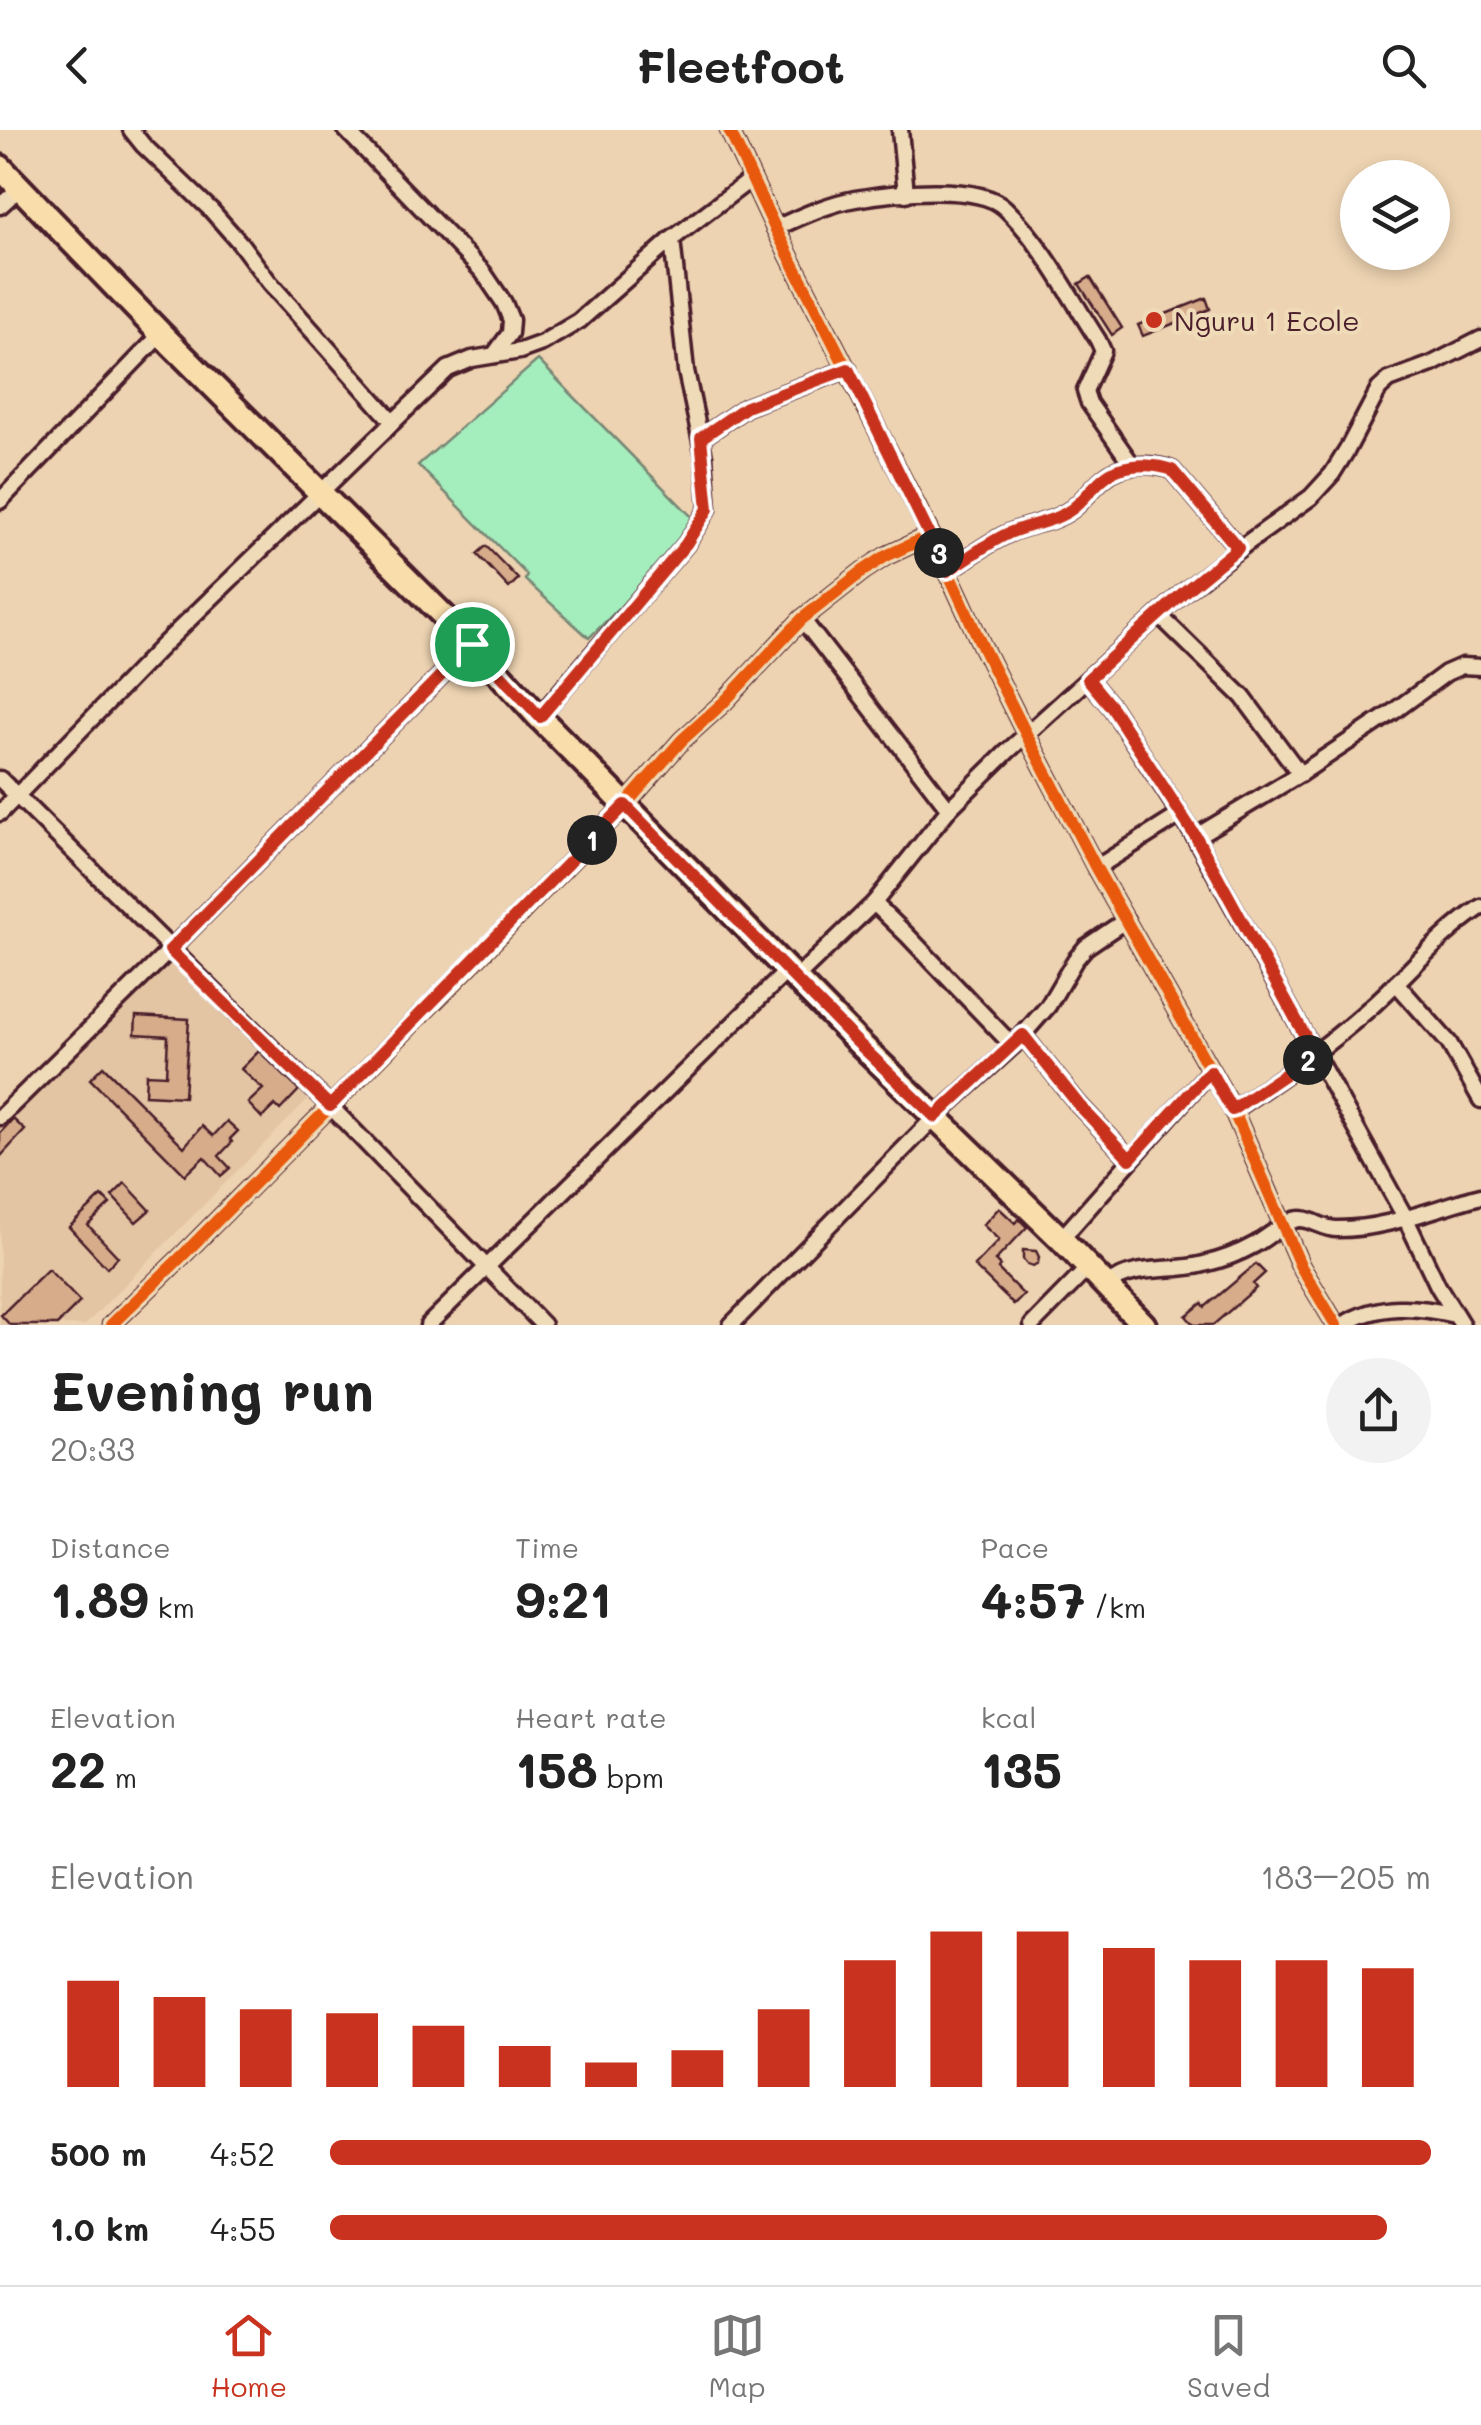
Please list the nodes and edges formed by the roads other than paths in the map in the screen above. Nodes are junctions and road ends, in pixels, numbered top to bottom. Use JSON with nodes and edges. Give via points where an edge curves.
{"nodes":[{"id":1,"x":131,"y":130,"type":"edge"},
{"id":2,"x":346,"y":130,"type":"edge"},
{"id":3,"x":728,"y":130,"type":"edge"},
{"id":4,"x":900,"y":130,"type":"edge"},
{"id":5,"x":0,"y":167,"type":"edge"},
{"id":6,"x":751,"y":179,"type":"junction"},
{"id":7,"x":20,"y":187,"type":"junction"},
{"id":8,"x":906,"y":194,"type":"junction"},
{"id":9,"x":0,"y":206,"type":"edge"},
{"id":10,"x":775,"y":228,"type":"junction"},
{"id":11,"x":672,"y":240,"type":"junction"},
{"id":12,"x":162,"y":334,"type":"junction"},
{"id":13,"x":1481,"y":339,"type":"edge"},
{"id":14,"x":494,"y":356,"type":"junction"},
{"id":15,"x":848,"y":369,"type":"junction"},
{"id":16,"x":393,"y":422,"type":"junction"},
{"id":17,"x":701,"y":438,"type":"junction"},
{"id":18,"x":1133,"y":466,"type":"junction"},
{"id":19,"x":319,"y":492,"type":"junction"},
{"id":20,"x":0,"y":501,"type":"edge"},
{"id":21,"x":931,"y":535,"type":"junction"},
{"id":22,"x":1238,"y":548,"type":"junction"},
{"id":23,"x":947,"y":571,"type":"junction"},
{"id":24,"x":1159,"y":615,"type":"junction"},
{"id":25,"x":802,"y":620,"type":"junction"},
{"id":26,"x":472,"y":644,"type":"junction"},
{"id":27,"x":1481,"y":667,"type":"edge"},
{"id":28,"x":1088,"y":679,"type":"junction"},
{"id":29,"x":540,"y":717,"type":"junction"},
{"id":30,"x":1026,"y":734,"type":"junction"},
{"id":31,"x":1300,"y":774,"type":"junction"},
{"id":32,"x":0,"y":779,"type":"edge"},
{"id":33,"x":17,"y":797,"type":"junction"},
{"id":34,"x":625,"y":805,"type":"junction"},
{"id":35,"x":950,"y":809,"type":"junction"},
{"id":36,"x":0,"y":813,"type":"edge"},
{"id":37,"x":1180,"y":814,"type":"junction"},
{"id":38,"x":1196,"y":837,"type":"junction"},
{"id":39,"x":1096,"y":868,"type":"junction"},
{"id":40,"x":874,"y":903,"type":"junction"},
{"id":41,"x":1481,"y":907,"type":"edge"},
{"id":42,"x":1126,"y":920,"type":"junction"},
{"id":43,"x":170,"y":950,"type":"junction"},
{"id":44,"x":792,"y":974,"type":"junction"},
{"id":45,"x":1396,"y":983,"type":"junction"},
{"id":46,"x":1018,"y":1040,"type":"junction"},
{"id":47,"x":1315,"y":1054,"type":"junction"},
{"id":48,"x":1210,"y":1071,"type":"junction"},
{"id":49,"x":1481,"y":1100,"type":"edge"},
{"id":50,"x":330,"y":1106,"type":"junction"},
{"id":51,"x":1232,"y":1110,"type":"junction"},
{"id":52,"x":0,"y":1117,"type":"edge"},
{"id":53,"x":935,"y":1117,"type":"junction"},
{"id":54,"x":1130,"y":1159,"type":"junction"},
{"id":55,"x":1481,"y":1196,"type":"edge"},
{"id":56,"x":1406,"y":1218,"type":"junction"},
{"id":57,"x":1284,"y":1226,"type":"junction"},
{"id":58,"x":1061,"y":1240,"type":"junction"},
{"id":59,"x":484,"y":1267,"type":"junction"},
{"id":60,"x":1088,"y":1268,"type":"junction"},
{"id":61,"x":1107,"y":1285,"type":"junction"},
{"id":62,"x":1459,"y":1320,"type":"edge"},
{"id":63,"x":111,"y":1325,"type":"edge"},
{"id":64,"x":428,"y":1325,"type":"edge"},
{"id":65,"x":542,"y":1325,"type":"edge"},
{"id":66,"x":731,"y":1325,"type":"edge"},
{"id":67,"x":1032,"y":1325,"type":"edge"},
{"id":68,"x":1144,"y":1325,"type":"edge"},
{"id":69,"x":1340,"y":1325,"type":"edge"}],
"edges":[{"from":1,"to":16,"type":"street","via":[[211,210]]},
{"from":2,"to":14,"type":"street","via":[[483,272],[504,303],[510,333]]},
{"from":3,"to":6,"type":"street"},
{"from":4,"to":8,"type":"street"},
{"from":5,"to":7,"type":"main road"},
{"from":6,"to":10,"type":"street"},
{"from":6,"to":11,"type":"street"},
{"from":7,"to":9,"type":"street"},
{"from":7,"to":12,"type":"main road"},
{"from":8,"to":10,"type":"street","via":[[853,200]]},
{"from":8,"to":18,"type":"street","via":[[967,192],[1003,206],[1103,351],[1085,391]]},
{"from":10,"to":15,"type":"street"},
{"from":11,"to":14,"type":"street","via":[[580,321],[542,343]]},
{"from":11,"to":17,"type":"street","via":[[686,371]]},
{"from":12,"to":19,"type":"main road"},
{"from":12,"to":20,"type":"street"},
{"from":13,"to":22,"type":"street","via":[[1389,380],[1332,474]]},
{"from":14,"to":16,"type":"street","via":[[448,369]]},
{"from":15,"to":17,"type":"street","via":[[746,407]]},
{"from":15,"to":21,"type":"street"},
{"from":16,"to":19,"type":"street"},
{"from":17,"to":29,"type":"street","via":[[708,509]]},
{"from":18,"to":22,"type":"street","via":[[1172,470]]},
{"from":18,"to":23,"type":"street","via":[[1109,474],[1072,509],[1005,534]]},
{"from":19,"to":26,"type":"main road"},
{"from":19,"to":33,"type":"street"},
{"from":21,"to":23,"type":"street"},
{"from":21,"to":25,"type":"street","via":[[863,571]]},
{"from":22,"to":24,"type":"street"},
{"from":23,"to":30,"type":"street"},
{"from":24,"to":28,"type":"street"},
{"from":24,"to":31,"type":"street","via":[[1243,697]]},
{"from":25,"to":34,"type":"street"},
{"from":25,"to":35,"type":"street"},
{"from":26,"to":29,"type":"main road"},
{"from":26,"to":43,"type":"street"},
{"from":27,"to":31,"type":"street","via":[[1446,673]]},
{"from":28,"to":30,"type":"street"},
{"from":28,"to":37,"type":"street"},
{"from":29,"to":34,"type":"main road"},
{"from":30,"to":35,"type":"street"},
{"from":30,"to":39,"type":"street"},
{"from":31,"to":38,"type":"street"},
{"from":32,"to":33,"type":"street"},
{"from":33,"to":36,"type":"street"},
{"from":33,"to":43,"type":"street"},
{"from":34,"to":44,"type":"main road"},
{"from":34,"to":50,"type":"street"},
{"from":35,"to":40,"type":"street"},
{"from":37,"to":38,"type":"street"},
{"from":37,"to":39,"type":"street"},
{"from":38,"to":47,"type":"street"},
{"from":39,"to":42,"type":"street"},
{"from":40,"to":44,"type":"street"},
{"from":40,"to":46,"type":"street"},
{"from":41,"to":45,"type":"street"},
{"from":42,"to":46,"type":"street","via":[[1086,947]]},
{"from":42,"to":48,"type":"street"},
{"from":43,"to":50,"type":"street"},
{"from":43,"to":52,"type":"street"},
{"from":44,"to":53,"type":"main road"},
{"from":44,"to":59,"type":"street"},
{"from":45,"to":47,"type":"street"},
{"from":45,"to":49,"type":"street","via":[[1450,1044]]},
{"from":46,"to":53,"type":"street"},
{"from":46,"to":54,"type":"street"},
{"from":47,"to":51,"type":"street"},
{"from":47,"to":56,"type":"street"},
{"from":48,"to":51,"type":"street"},
{"from":48,"to":54,"type":"street"},
{"from":50,"to":59,"type":"street"},
{"from":50,"to":63,"type":"street"},
{"from":51,"to":57,"type":"street"},
{"from":53,"to":58,"type":"main road"},
{"from":53,"to":66,"type":"street"},
{"from":54,"to":58,"type":"street"},
{"from":55,"to":56,"type":"street"},
{"from":56,"to":57,"type":"street","via":[[1336,1230],[1305,1219]]},
{"from":56,"to":62,"type":"street"},
{"from":57,"to":61,"type":"street","via":[[1232,1256],[1134,1272]]},
{"from":57,"to":69,"type":"street","via":[[1301,1267]]},
{"from":58,"to":60,"type":"main road"},
{"from":59,"to":64,"type":"street"},
{"from":59,"to":65,"type":"street"},
{"from":60,"to":61,"type":"main road"},
{"from":60,"to":67,"type":"street"},
{"from":61,"to":68,"type":"main road"},
{"from":62,"to":69,"type":"street","via":[[1429,1309],[1377,1310]]}]}
